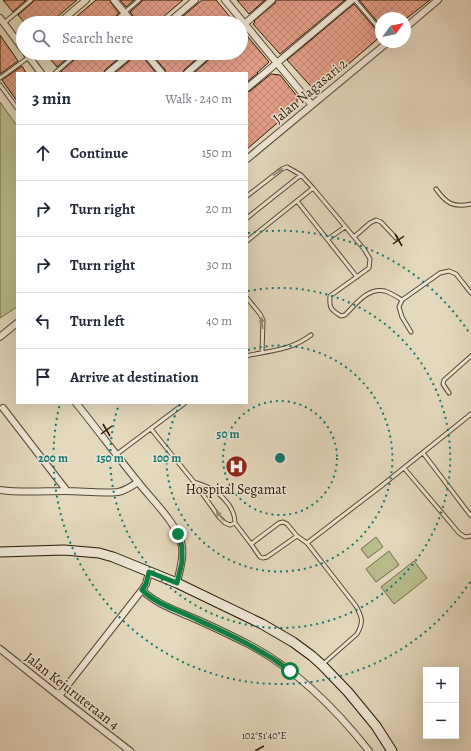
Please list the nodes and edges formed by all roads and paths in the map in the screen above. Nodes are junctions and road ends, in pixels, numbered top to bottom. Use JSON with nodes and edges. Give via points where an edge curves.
{"nodes":[{"id":1,"x":31,"y":0,"type":"edge"},
{"id":2,"x":86,"y":0,"type":"edge"},
{"id":3,"x":114,"y":0,"type":"edge"},
{"id":4,"x":139,"y":0,"type":"edge"},
{"id":5,"x":195,"y":0,"type":"edge"},
{"id":6,"x":225,"y":0,"type":"edge"},
{"id":7,"x":272,"y":0,"type":"edge"},
{"id":8,"x":353,"y":0,"type":"edge"},
{"id":9,"x":438,"y":0,"type":"edge"},
{"id":10,"x":124,"y":13,"type":"junction"},
{"id":11,"x":67,"y":16,"type":"edge"},
{"id":12,"x":120,"y":16,"type":"edge"},
{"id":13,"x":127,"y":16,"type":"edge"},
{"id":14,"x":176,"y":16,"type":"edge"},
{"id":15,"x":237,"y":16,"type":"edge"},
{"id":16,"x":2,"y":20,"type":"edge"},
{"id":17,"x":248,"y":21,"type":"edge"},
{"id":18,"x":411,"y":23,"type":"edge"},
{"id":19,"x":375,"y":24,"type":"edge"},
{"id":20,"x":248,"y":31,"type":"edge"},
{"id":21,"x":16,"y":39,"type":"edge"},
{"id":22,"x":381,"y":48,"type":"edge"},
{"id":23,"x":22,"y":60,"type":"edge"},
{"id":24,"x":32,"y":60,"type":"edge"},
{"id":25,"x":70,"y":60,"type":"edge"},
{"id":26,"x":124,"y":60,"type":"edge"},
{"id":27,"x":151,"y":60,"type":"edge"},
{"id":28,"x":202,"y":60,"type":"edge"},
{"id":29,"x":277,"y":63,"type":"junction"},
{"id":30,"x":40,"y":72,"type":"edge"},
{"id":31,"x":56,"y":72,"type":"edge"},
{"id":32,"x":109,"y":72,"type":"edge"},
{"id":33,"x":161,"y":72,"type":"edge"},
{"id":34,"x":188,"y":72,"type":"edge"},
{"id":35,"x":0,"y":78,"type":"edge"},
{"id":36,"x":0,"y":85,"type":"edge"},
{"id":37,"x":248,"y":87,"type":"edge"},
{"id":38,"x":312,"y":105,"type":"junction"},
{"id":39,"x":16,"y":107,"type":"edge"},
{"id":40,"x":248,"y":158,"type":"edge"},
{"id":41,"x":301,"y":175,"type":"junction"},
{"id":42,"x":313,"y":188,"type":"junction"},
{"id":43,"x":436,"y":189,"type":"dead end"},
{"id":44,"x":248,"y":195,"type":"edge"},
{"id":45,"x":297,"y":200,"type":"junction"},
{"id":46,"x":471,"y":204,"type":"edge"},
{"id":47,"x":248,"y":217,"type":"edge"},
{"id":48,"x":346,"y":227,"type":"junction"},
{"id":49,"x":354,"y":237,"type":"junction"},
{"id":50,"x":396,"y":238,"type":"dead end"},
{"id":51,"x":328,"y":239,"type":"junction"},
{"id":52,"x":248,"y":240,"type":"edge"},
{"id":53,"x":357,"y":277,"type":"junction"},
{"id":54,"x":471,"y":293,"type":"edge"},
{"id":55,"x":248,"y":299,"type":"edge"},
{"id":56,"x":402,"y":300,"type":"junction"},
{"id":57,"x":16,"y":324,"type":"edge"},
{"id":58,"x":412,"y":332,"type":"dead end"},
{"id":59,"x":311,"y":335,"type":"dead end"},
{"id":60,"x":0,"y":337,"type":"edge"},
{"id":61,"x":262,"y":353,"type":"junction"},
{"id":62,"x":248,"y":355,"type":"edge"},
{"id":63,"x":471,"y":356,"type":"edge"},
{"id":64,"x":449,"y":393,"type":"dead end"},
{"id":65,"x":77,"y":404,"type":"edge"},
{"id":66,"x":184,"y":404,"type":"edge"},
{"id":67,"x":3,"y":408,"type":"dead end"},
{"id":68,"x":471,"y":414,"type":"edge"},
{"id":69,"x":151,"y":429,"type":"junction"},
{"id":70,"x":423,"y":452,"type":"junction"},
{"id":71,"x":117,"y":454,"type":"junction"},
{"id":72,"x":404,"y":468,"type":"junction"},
{"id":73,"x":138,"y":482,"type":"junction"},
{"id":74,"x":194,"y":482,"type":"junction"},
{"id":75,"x":0,"y":490,"type":"edge"},
{"id":76,"x":67,"y":491,"type":"junction"},
{"id":77,"x":471,"y":516,"type":"edge"},
{"id":78,"x":235,"y":523,"type":"junction"},
{"id":79,"x":296,"y":536,"type":"junction"},
{"id":80,"x":471,"y":536,"type":"edge"},
{"id":81,"x":307,"y":543,"type":"junction"},
{"id":82,"x":250,"y":544,"type":"junction"},
{"id":83,"x":0,"y":552,"type":"edge"},
{"id":84,"x":149,"y":572,"type":"junction"},
{"id":85,"x":177,"y":583,"type":"junction"},
{"id":86,"x":142,"y":590,"type":"junction"},
{"id":87,"x":0,"y":649,"type":"edge"},
{"id":88,"x":322,"y":665,"type":"junction"},
{"id":89,"x":59,"y":696,"type":"junction"},
{"id":90,"x":130,"y":751,"type":"edge"},
{"id":91,"x":369,"y":751,"type":"edge"},
{"id":92,"x":392,"y":751,"type":"edge"}],
"edges":[{"from":1,"to":16,"type":"lane"},
{"from":2,"to":11,"type":"street"},
{"from":3,"to":10,"type":"street"},
{"from":4,"to":10,"type":"lane"},
{"from":5,"to":14,"type":"street"},
{"from":6,"to":15,"type":"street"},
{"from":7,"to":17,"type":"street"},
{"from":8,"to":19,"type":"lane"},
{"from":8,"to":29,"type":"street"},
{"from":9,"to":18,"type":"street"},
{"from":10,"to":12,"type":"lane"},
{"from":10,"to":13,"type":"street"},
{"from":16,"to":21,"type":"street"},
{"from":20,"to":29,"type":"street"},
{"from":22,"to":38,"type":"street","name":"Jalan Nagasari 2"},
{"from":23,"to":35,"type":"lane"},
{"from":24,"to":30,"type":"street"},
{"from":25,"to":31,"type":"lane"},
{"from":26,"to":32,"type":"street"},
{"from":27,"to":33,"type":"street"},
{"from":28,"to":34,"type":"street"},
{"from":29,"to":37,"type":"street"},
{"from":29,"to":38,"type":"street"},
{"from":36,"to":39,"type":"lane"},
{"from":38,"to":40,"type":"street","name":"Jalan Nagasari 2"},
{"from":41,"to":42,"type":"lane"},
{"from":44,"to":41,"type":"lane","one_way":true,"via":[[287,167]]},
{"from":41,"to":47,"type":"lane"},
{"from":42,"to":45,"type":"lane"},
{"from":42,"to":48,"type":"lane"},
{"from":43,"to":46,"type":"lane","via":[[448,203],[459,206]]},
{"from":45,"to":51,"type":"lane"},
{"from":45,"to":52,"type":"lane"},
{"from":48,"to":49,"type":"lane"},
{"from":48,"to":51,"type":"lane"},
{"from":49,"to":50,"type":"lane","via":[[376,220]]},
{"from":49,"to":53,"type":"lane","via":[[370,259],[369,268]]},
{"from":51,"to":53,"type":"lane"},
{"from":53,"to":56,"type":"lane","via":[[330,296],[329,305],[332,311],[341,316],[374,290],[385,291]]},
{"from":54,"to":56,"type":"lane","via":[[456,274],[449,271],[440,273]]},
{"from":61,"to":55,"type":"lane","one_way":true,"via":[[263,320]]},
{"from":56,"to":58,"type":"lane","via":[[399,307],[402,317]]},
{"from":57,"to":60,"type":"street"},
{"from":59,"to":61,"type":"lane","via":[[302,342],[286,348]]},
{"from":61,"to":62,"type":"lane"},
{"from":63,"to":64,"type":"lane","via":[[444,380],[443,384]]},
{"from":65,"to":71,"type":"street"},
{"from":66,"to":69,"type":"lane"},
{"from":67,"to":76,"type":"street"},
{"from":68,"to":70,"type":"lane"},
{"from":69,"to":71,"type":"lane"},
{"from":69,"to":74,"type":"lane"},
{"from":70,"to":72,"type":"lane"},
{"from":70,"to":77,"type":"lane"},
{"from":71,"to":73,"type":"street"},
{"from":72,"to":80,"type":"lane","via":[[459,533],[465,537]]},
{"from":72,"to":81,"type":"lane"},
{"from":73,"to":76,"type":"street","via":[[120,492]]},
{"from":73,"to":85,"type":"street","via":[[178,534],[182,547],[182,562]]},
{"from":74,"to":78,"type":"lane","via":[[222,496],[233,512]]},
{"from":78,"to":74,"type":"lane","one_way":true,"via":[[225,523]]},
{"from":75,"to":76,"type":"street"},
{"from":78,"to":82,"type":"lane"},
{"from":79,"to":81,"type":"lane"},
{"from":79,"to":82,"type":"lane","via":[[283,522]]},
{"from":79,"to":82,"type":"lane","via":[[263,558]]},
{"from":81,"to":88,"type":"lane","via":[[356,606],[362,621],[357,634]]},
{"from":83,"to":84,"type":"street","via":[[64,550],[99,553]]},
{"from":84,"to":85,"type":"street"},
{"from":84,"to":86,"type":"street"},
{"from":85,"to":88,"type":"street","via":[[293,642]]},
{"from":86,"to":89,"type":"street"},
{"from":86,"to":91,"type":"street","via":[[168,607],[270,656],[300,679]]},
{"from":87,"to":89,"type":"street","name":"Jalan Kejuruteraan 4"},
{"from":88,"to":92,"type":"street","via":[[371,720]]},
{"from":89,"to":90,"type":"street","name":"Jalan Kejuruteraan 4"}]}
